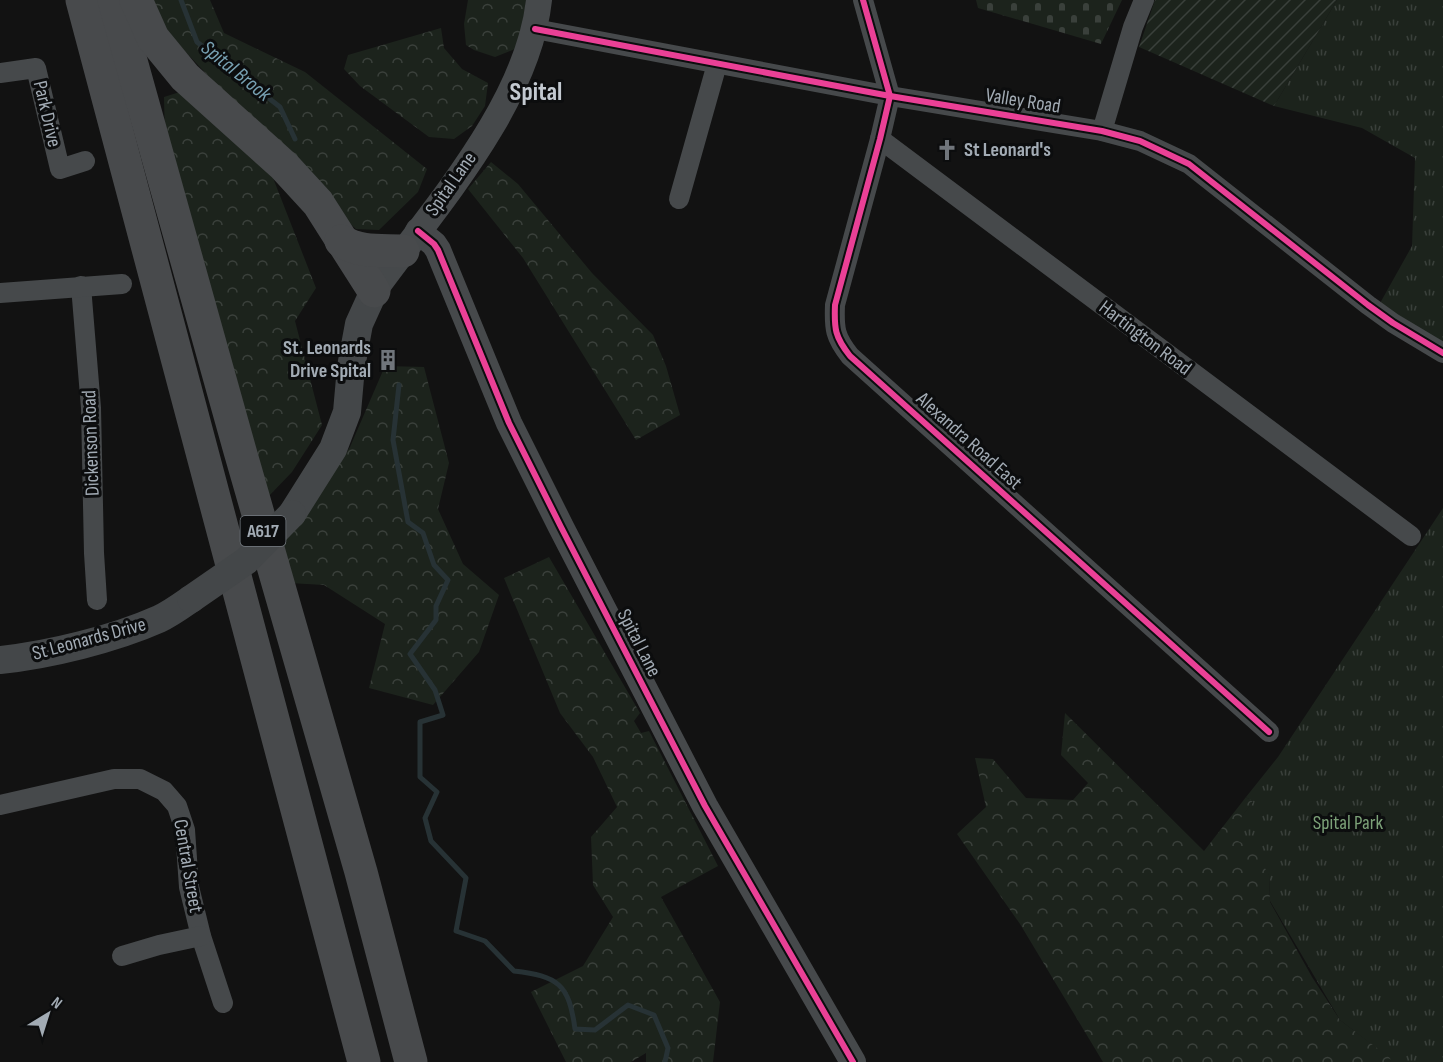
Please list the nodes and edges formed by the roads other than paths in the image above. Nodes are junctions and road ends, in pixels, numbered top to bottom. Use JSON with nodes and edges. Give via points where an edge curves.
{"nodes":[{"id":1,"x":82,"y":0,"type":"edge"},
{"id":2,"x":114,"y":0,"type":"edge"},
{"id":3,"x":136,"y":0,"type":"edge"},
{"id":4,"x":539,"y":0,"type":"edge"},
{"id":5,"x":863,"y":0,"type":"edge"},
{"id":6,"x":1144,"y":0,"type":"edge"},
{"id":7,"x":535,"y":29,"type":"junction"},
{"id":8,"x":717,"y":64,"type":"junction"},
{"id":9,"x":0,"y":73,"type":"edge"},
{"id":10,"x":890,"y":96,"type":"junction"},
{"id":11,"x":1102,"y":131,"type":"junction"},
{"id":12,"x":880,"y":139,"type":"junction"},
{"id":13,"x":85,"y":161,"type":"dead end"},
{"id":14,"x":679,"y":198,"type":"dead end"},
{"id":15,"x":341,"y":241,"type":"junction"},
{"id":16,"x":410,"y":241,"type":"junction"},
{"id":17,"x":122,"y":284,"type":"dead end"},
{"id":18,"x":81,"y":286,"type":"junction"},
{"id":19,"x":374,"y":291,"type":"junction"},
{"id":20,"x":0,"y":293,"type":"edge"},
{"id":21,"x":1443,"y":353,"type":"edge"},
{"id":22,"x":1411,"y":536,"type":"dead end"},
{"id":23,"x":98,"y":600,"type":"dead end"},
{"id":24,"x":0,"y":660,"type":"edge"},
{"id":25,"x":1269,"y":732,"type":"dead end"},
{"id":26,"x":0,"y":805,"type":"edge"},
{"id":27,"x":201,"y":936,"type":"junction"},
{"id":28,"x":122,"y":956,"type":"dead end"},
{"id":29,"x":223,"y":1003,"type":"dead end"},
{"id":30,"x":364,"y":1062,"type":"edge"},
{"id":31,"x":411,"y":1062,"type":"edge"},
{"id":32,"x":853,"y":1062,"type":"edge"}],
"edges":[{"from":1,"to":30,"type":"highway","number":"A617"},
{"from":2,"to":31,"type":"highway","number":"A617","via":[[361,872]]},
{"from":3,"to":15,"type":"highway","via":[[153,38],[185,77],[284,166],[318,203]]},
{"from":4,"to":7,"type":"street","name":"Spital Lane"},
{"from":5,"to":10,"type":"street"},
{"from":6,"to":11,"type":"street"},
{"from":7,"to":8,"type":"street","name":"Valley Road"},
{"from":7,"to":16,"type":"street","name":"Spital Lane","via":[[495,121]]},
{"from":8,"to":10,"type":"street","name":"Valley Road"},
{"from":8,"to":14,"type":"street"},
{"from":9,"to":13,"type":"street","name":"Park Drive","via":[[36,68],[60,169]]},
{"from":10,"to":11,"type":"street","name":"Valley Road"},
{"from":10,"to":12,"type":"street","name":"Alexandra Road East"},
{"from":11,"to":21,"type":"street","name":"Valley Road","via":[[1140,141],[1189,164],[1368,305]]},
{"from":12,"to":22,"type":"street","name":"Hartington Road"},
{"from":12,"to":25,"type":"street","name":"Alexandra Road East","via":[[835,305],[838,341],[850,356]]},
{"from":15,"to":16,"type":"highway","via":[[363,251]]},
{"from":15,"to":19,"type":"highway"},
{"from":16,"to":19,"type":"street","name":"St Leonards Drive"},
{"from":16,"to":32,"type":"street","name":"Spital Lane","via":[[434,244],[438,250],[509,423],[705,806]]},
{"from":17,"to":18,"type":"street"},
{"from":18,"to":20,"type":"street"},
{"from":18,"to":23,"type":"street","name":"Dickenson Road"},
{"from":19,"to":24,"type":"main road","name":"St Leonards Drive","bridge":true,"via":[[359,324],[347,412],[333,448],[292,514],[246,561],[160,618],[91,642]]},
{"from":26,"to":27,"type":"street","name":"Central Street","via":[[114,779],[140,779],[164,791],[177,806],[185,830],[189,887]]},
{"from":27,"to":28,"type":"street"},
{"from":27,"to":29,"type":"street","name":"Central Street"}]}
